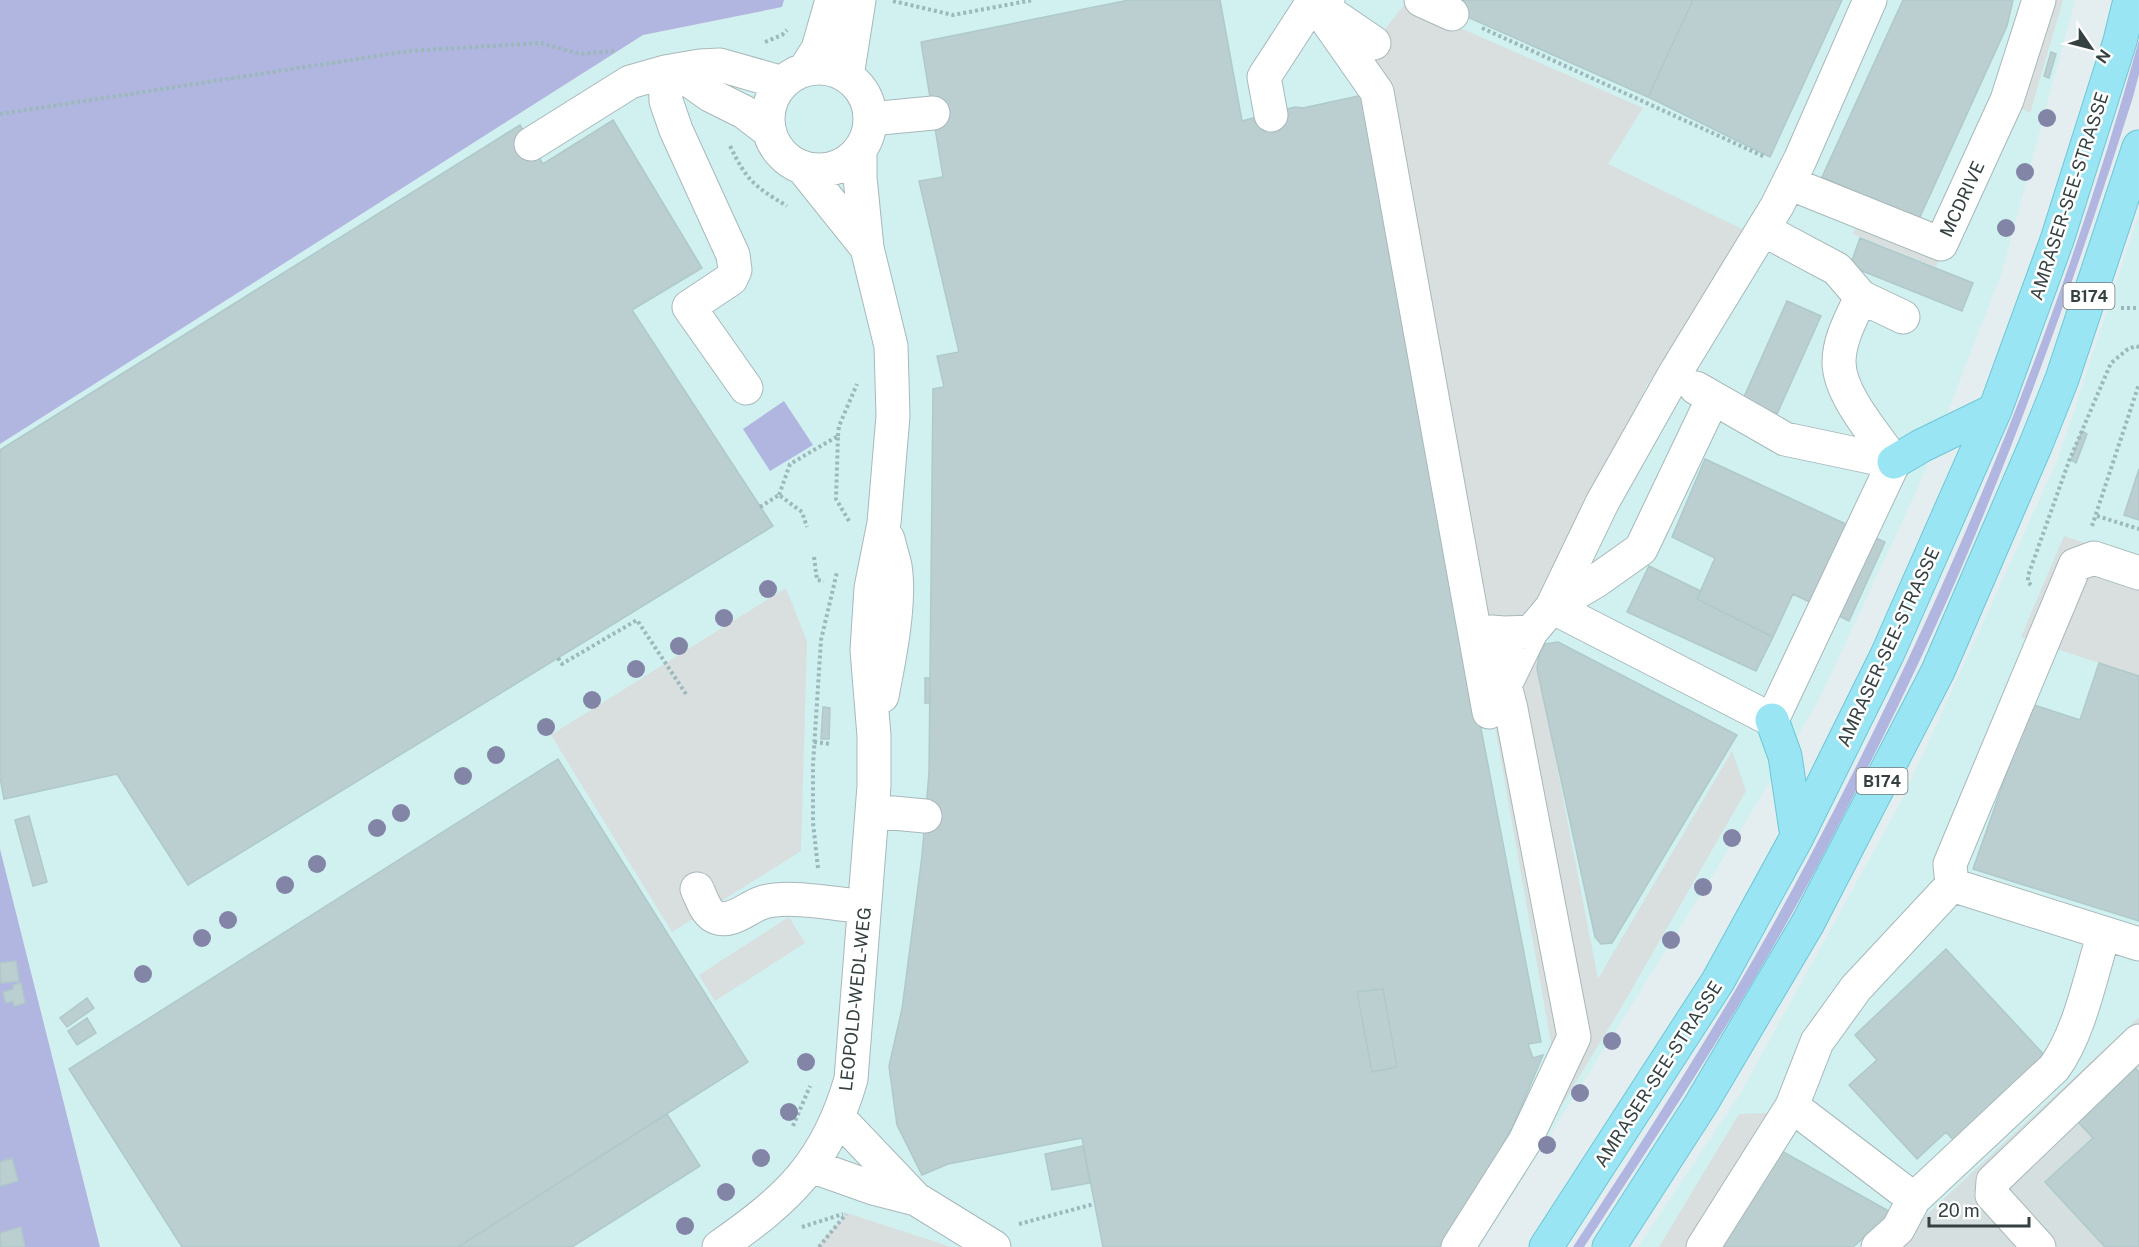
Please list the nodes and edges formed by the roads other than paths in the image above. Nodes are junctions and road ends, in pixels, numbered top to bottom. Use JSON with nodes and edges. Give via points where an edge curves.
{"nodes":[{"id":1,"x":832,"y":0,"type":"edge"},
{"id":2,"x":859,"y":0,"type":"edge"},
{"id":3,"x":1317,"y":0,"type":"edge"},
{"id":4,"x":1421,"y":0,"type":"edge"},
{"id":5,"x":1870,"y":0,"type":"edge"},
{"id":6,"x":2038,"y":0,"type":"edge"},
{"id":7,"x":2130,"y":0,"type":"edge"},
{"id":8,"x":1452,"y":14,"type":"road end"},
{"id":9,"x":1374,"y":43,"type":"dead end"},
{"id":10,"x":671,"y":72,"type":"junction"},
{"id":11,"x":794,"y":76,"type":"junction"},
{"id":12,"x":847,"y":76,"type":"junction"},
{"id":13,"x":933,"y":113,"type":"dead end"},
{"id":14,"x":1271,"y":115,"type":"dead end"},
{"id":15,"x":770,"y":132,"type":"junction"},
{"id":16,"x":865,"y":134,"type":"junction"},
{"id":17,"x":531,"y":144,"type":"dead end"},
{"id":18,"x":2139,"y":147,"type":"edge"},
{"id":19,"x":802,"y":167,"type":"junction"},
{"id":20,"x":1795,"y":172,"type":"junction"},
{"id":21,"x":1764,"y":230,"type":"junction"},
{"id":22,"x":867,"y":248,"type":"junction"},
{"id":23,"x":1861,"y":297,"type":"junction"},
{"id":24,"x":1903,"y":317,"type":"dead end"},
{"id":25,"x":1674,"y":375,"type":"junction"},
{"id":26,"x":746,"y":388,"type":"dead end"},
{"id":27,"x":1713,"y":398,"type":"junction"},
{"id":28,"x":1995,"y":410,"type":"junction"},
{"id":29,"x":1894,"y":462,"type":"junction"},
{"id":30,"x":2139,"y":573,"type":"edge"},
{"id":31,"x":1552,"y":607,"type":"junction"},
{"id":32,"x":1531,"y":632,"type":"junction"},
{"id":33,"x":1497,"y":699,"type":"junction"},
{"id":34,"x":1772,"y":720,"type":"junction"},
{"id":35,"x":872,"y":811,"type":"junction"},
{"id":36,"x":925,"y":816,"type":"dead end"},
{"id":37,"x":1797,"y":837,"type":"junction"},
{"id":38,"x":1952,"y":885,"type":"junction"},
{"id":39,"x":697,"y":889,"type":"dead end"},
{"id":40,"x":864,"y":907,"type":"junction"},
{"id":41,"x":2104,"y":933,"type":"junction"},
{"id":42,"x":2139,"y":944,"type":"edge"},
{"id":43,"x":2139,"y":1041,"type":"edge"},
{"id":44,"x":1792,"y":1106,"type":"junction"},
{"id":45,"x":838,"y":1117,"type":"junction"},
{"id":46,"x":812,"y":1166,"type":"junction"},
{"id":47,"x":916,"y":1199,"type":"junction"},
{"id":48,"x":1914,"y":1199,"type":"junction"},
{"id":49,"x":719,"y":1247,"type":"edge"},
{"id":50,"x":994,"y":1247,"type":"edge"},
{"id":51,"x":1458,"y":1247,"type":"edge"},
{"id":52,"x":1546,"y":1247,"type":"edge"},
{"id":53,"x":1609,"y":1247,"type":"edge"},
{"id":54,"x":1703,"y":1247,"type":"edge"},
{"id":55,"x":1878,"y":1247,"type":"edge"},
{"id":56,"x":2039,"y":1247,"type":"edge"}],
"edges":[{"from":1,"to":11,"type":"street","via":[[818,49]]},
{"from":2,"to":12,"type":"street"},
{"from":3,"to":9,"type":"street"},
{"from":3,"to":14,"type":"street","via":[[1264,77]]},
{"from":3,"to":33,"type":"street","via":[[1377,92]]},
{"from":4,"to":8,"type":"street"},
{"from":5,"to":20,"type":"street"},
{"from":6,"to":20,"type":"street","name":"MCDRIVE","via":[[2007,100],[1941,244]]},
{"from":7,"to":28,"type":"main road","name":"AMRASER-SEE-STRASSE","number":"B174","via":[[2057,240]]},
{"from":10,"to":11,"type":"street","via":[[720,64]]},
{"from":10,"to":15,"type":"street","via":[[744,112]]},
{"from":10,"to":17,"type":"street","via":[[630,82]]},
{"from":10,"to":26,"type":"street","via":[[666,101],[733,255],[735,270],[731,279],[690,307]]},
{"from":11,"to":12,"type":"street","via":[[820,68]]},
{"from":11,"to":15,"type":"street","via":[[773,98],[768,114]]},
{"from":12,"to":16,"type":"street","via":[[867,102]]},
{"from":13,"to":16,"type":"street"},
{"from":15,"to":19,"type":"street","via":[[776,147]]},
{"from":16,"to":19,"type":"street","via":[[849,160],[834,168]]},
{"from":16,"to":22,"type":"street","name":"LEOPOLD-WEDL-WEG","via":[[860,177]]},
{"from":18,"to":53,"type":"main road","number":"B174","via":[[2062,379],[1938,671],[1808,923],[1701,1104]]},
{"from":19,"to":22,"type":"street","name":"LEOPOLD-WEDL-WEG"},
{"from":20,"to":21,"type":"street"},
{"from":21,"to":23,"type":"street","via":[[1837,269]]},
{"from":21,"to":25,"type":"street"},
{"from":22,"to":35,"type":"street","name":"LEOPOLD-WEDL-WEG","via":[[891,346],[893,416],[864,523],[895,568],[896,593],[891,649],[874,736]]},
{"from":23,"to":24,"type":"street"},
{"from":23,"to":29,"type":"street","via":[[1843,343],[1841,375],[1845,389]]},
{"from":25,"to":27,"type":"street"},
{"from":25,"to":31,"type":"street","via":[[1602,503]]},
{"from":27,"to":29,"type":"street","via":[[1785,439]]},
{"from":27,"to":31,"type":"street","via":[[1641,549]]},
{"from":28,"to":29,"type":"main road"},
{"from":28,"to":37,"type":"main road","name":"AMRASER-SEE-STRASSE","number":"B174","via":[[1887,655]]},
{"from":29,"to":34,"type":"street"},
{"from":30,"to":38,"type":"street","via":[[2094,558],[2075,564],[1950,864]]},
{"from":31,"to":32,"type":"street"},
{"from":31,"to":34,"type":"street"},
{"from":32,"to":33,"type":"street"},
{"from":32,"to":33,"type":"street","via":[[1491,632]]},
{"from":33,"to":51,"type":"street","via":[[1574,1037],[1525,1141]]},
{"from":34,"to":37,"type":"main road","via":[[1785,756]]},
{"from":35,"to":36,"type":"street"},
{"from":35,"to":40,"type":"street","name":"LEOPOLD-WEDL-WEG"},
{"from":37,"to":52,"type":"main road","name":"AMRASER-SEE-STRASSE","number":"B174","via":[[1718,981]]},
{"from":38,"to":41,"type":"street"},
{"from":38,"to":44,"type":"street","via":[[1856,988],[1818,1042]]},
{"from":39,"to":40,"type":"street","via":[[708,912],[719,918],[732,917],[769,901]]},
{"from":40,"to":45,"type":"street","name":"LEOPOLD-WEDL-WEG","via":[[851,1079]]},
{"from":41,"to":42,"type":"street"},
{"from":41,"to":48,"type":"street","via":[[2065,1054]]},
{"from":43,"to":56,"type":"street","via":[[1992,1181],[1992,1195]]},
{"from":44,"to":48,"type":"street"},
{"from":44,"to":54,"type":"street"},
{"from":45,"to":46,"type":"street","name":"LEOPOLD-WEDL-WEG"},
{"from":45,"to":47,"type":"street"},
{"from":46,"to":47,"type":"street"},
{"from":46,"to":49,"type":"street","name":"LEOPOLD-WEDL-WEG","via":[[797,1185]]},
{"from":47,"to":50,"type":"street"},
{"from":48,"to":55,"type":"street","via":[[1898,1229]]}]}
